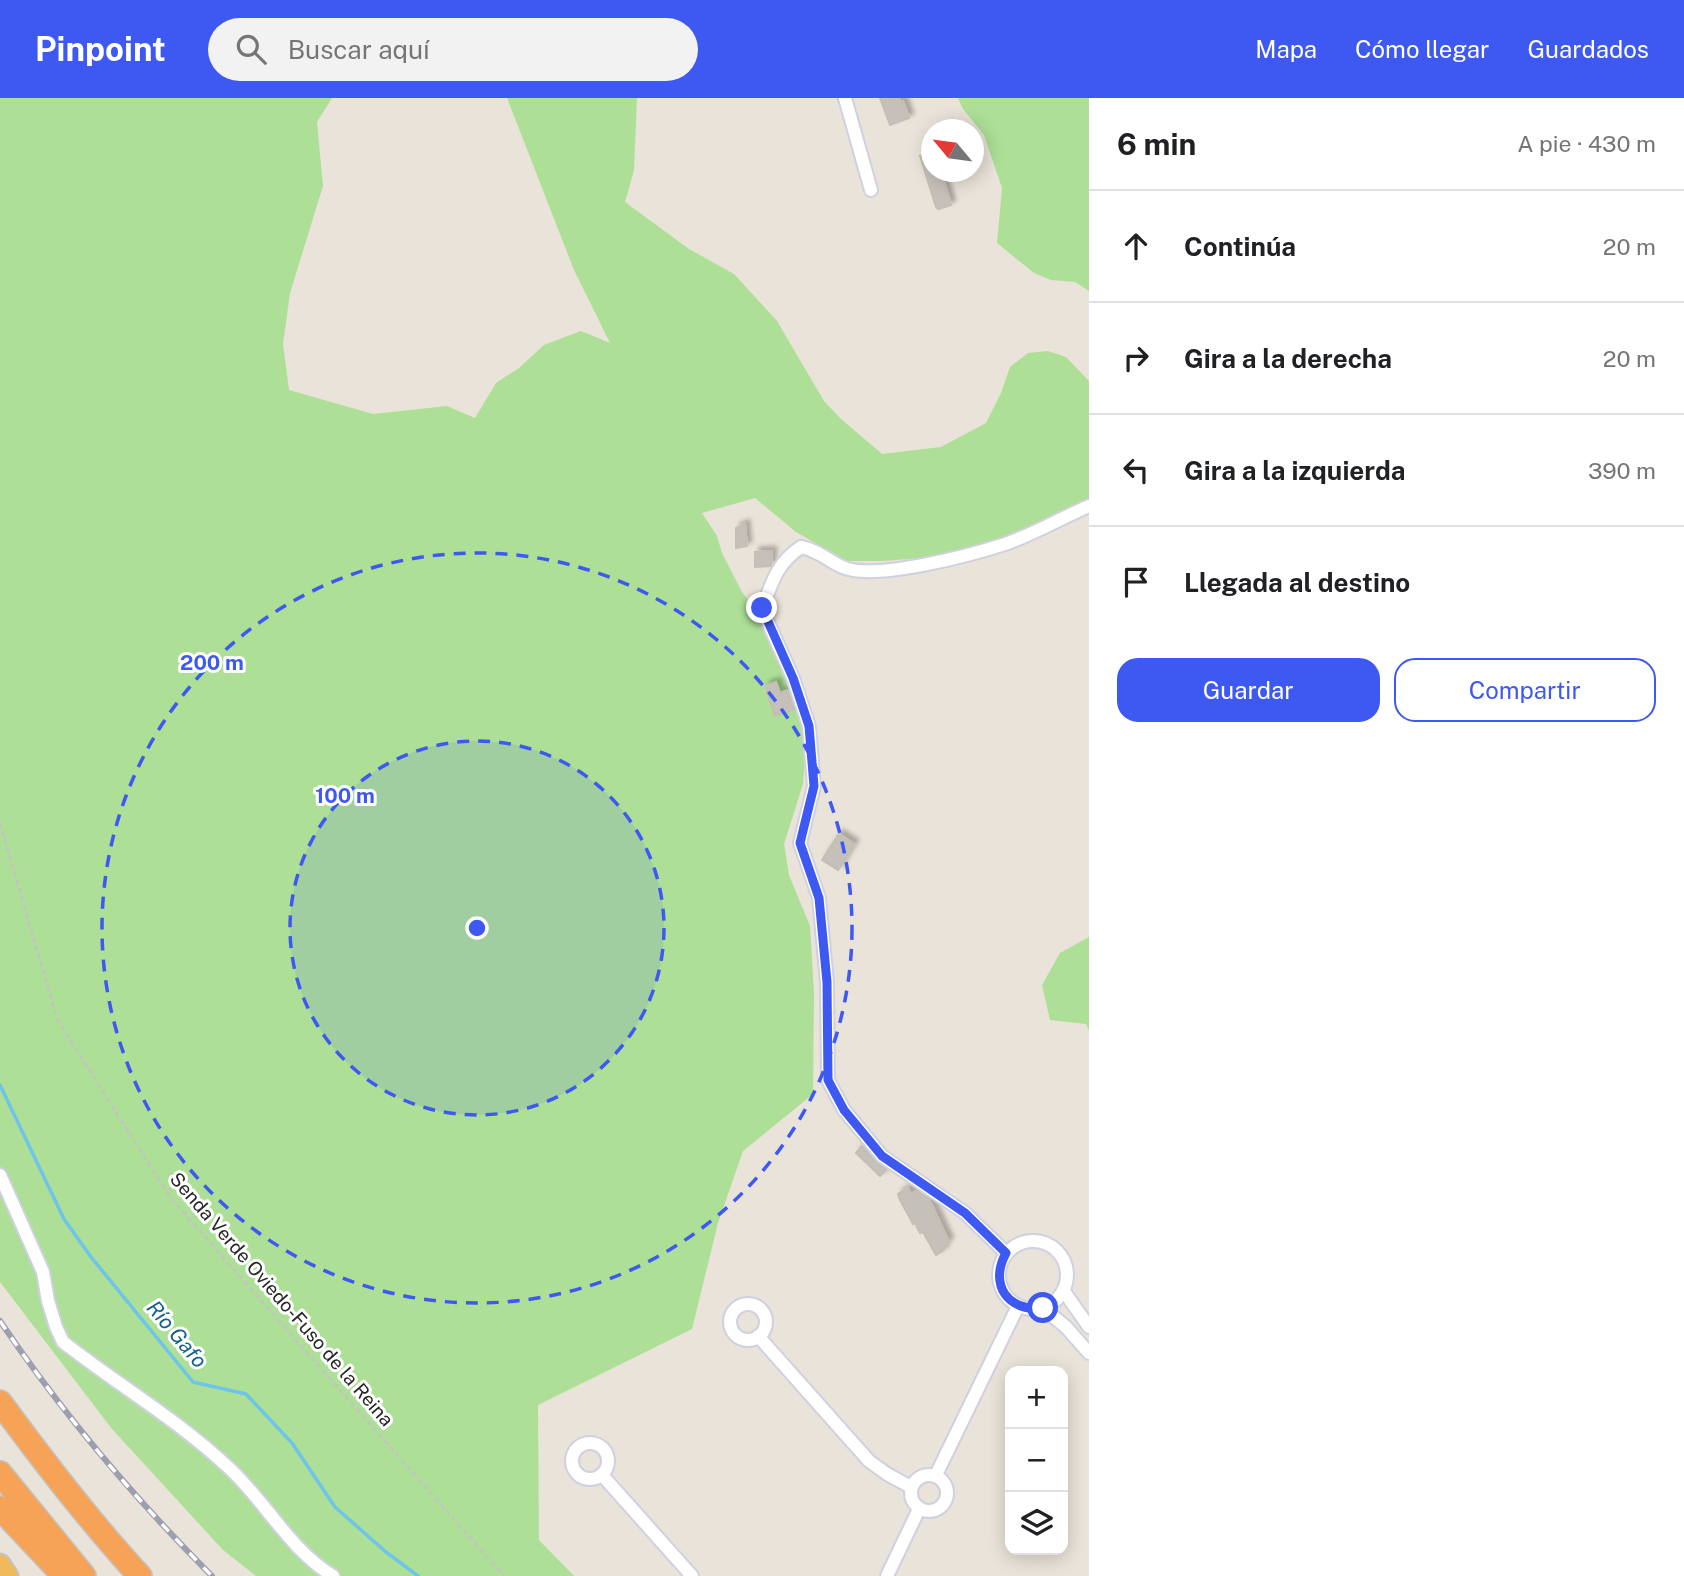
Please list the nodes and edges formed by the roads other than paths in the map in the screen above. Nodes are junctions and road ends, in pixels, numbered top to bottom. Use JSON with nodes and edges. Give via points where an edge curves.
{"nodes":[{"id":1,"x":845,"y":98,"type":"edge"},
{"id":2,"x":871,"y":190,"type":"dead end"},
{"id":3,"x":1089,"y":506,"type":"edge"},
{"id":4,"x":0,"y":1175,"type":"edge"},
{"id":5,"x":1006,"y":1253,"type":"junction"},
{"id":6,"x":1063,"y":1290,"type":"junction"},
{"id":7,"x":1018,"y":1306,"type":"junction"},
{"id":8,"x":1043,"y":1308,"type":"junction"},
{"id":9,"x":1089,"y":1327,"type":"edge"},
{"id":10,"x":758,"y":1336,"type":"dead end"},
{"id":11,"x":1089,"y":1353,"type":"edge"},
{"id":12,"x":0,"y":1402,"type":"edge"},
{"id":13,"x":0,"y":1473,"type":"edge"},
{"id":14,"x":602,"y":1475,"type":"dead end"},
{"id":15,"x":936,"y":1475,"type":"junction"},
{"id":16,"x":911,"y":1487,"type":"junction"},
{"id":17,"x":0,"y":1508,"type":"edge"},
{"id":18,"x":919,"y":1509,"type":"junction"},
{"id":19,"x":0,"y":1564,"type":"edge"},
{"id":20,"x":4,"y":1575,"type":"edge"},
{"id":21,"x":64,"y":1576,"type":"edge"},
{"id":22,"x":84,"y":1576,"type":"edge"},
{"id":23,"x":139,"y":1576,"type":"edge"},
{"id":24,"x":333,"y":1576,"type":"edge"},
{"id":25,"x":692,"y":1576,"type":"edge"},
{"id":26,"x":887,"y":1576,"type":"edge"}],
"edges":[{"from":1,"to":2,"type":"street"},
{"from":3,"to":5,"type":"street","via":[[1006,544],[904,568],[846,568],[801,547],[787,556],[762,608],[809,726],[814,786],[800,843],[819,898],[827,982],[828,1080],[844,1110],[882,1156],[965,1213]]},
{"from":4,"to":24,"type":"street","via":[[43,1272],[63,1342],[195,1438],[231,1470],[306,1557]]},
{"from":5,"to":6,"type":"street","via":[[1018,1243],[1032,1240],[1055,1248],[1067,1272]]},
{"from":5,"to":7,"type":"street","via":[[1000,1264],[1000,1284]]},
{"from":6,"to":8,"type":"street"},
{"from":6,"to":9,"type":"street"},
{"from":7,"to":8,"type":"street"},
{"from":7,"to":15,"type":"street"},
{"from":8,"to":11,"type":"street"},
{"from":10,"to":16,"type":"street","via":[[869,1461]]},
{"from":12,"to":23,"type":"highway"},
{"from":13,"to":22,"type":"highway"},
{"from":14,"to":25,"type":"street"},
{"from":15,"to":16,"type":"street","via":[[927,1474]]},
{"from":15,"to":18,"type":"street","via":[[948,1491],[946,1501],[931,1511]]},
{"from":16,"to":18,"type":"street","via":[[913,1503]]},
{"from":17,"to":21,"type":"highway"},
{"from":18,"to":26,"type":"street"},
{"from":19,"to":20,"type":"highway"}]}
